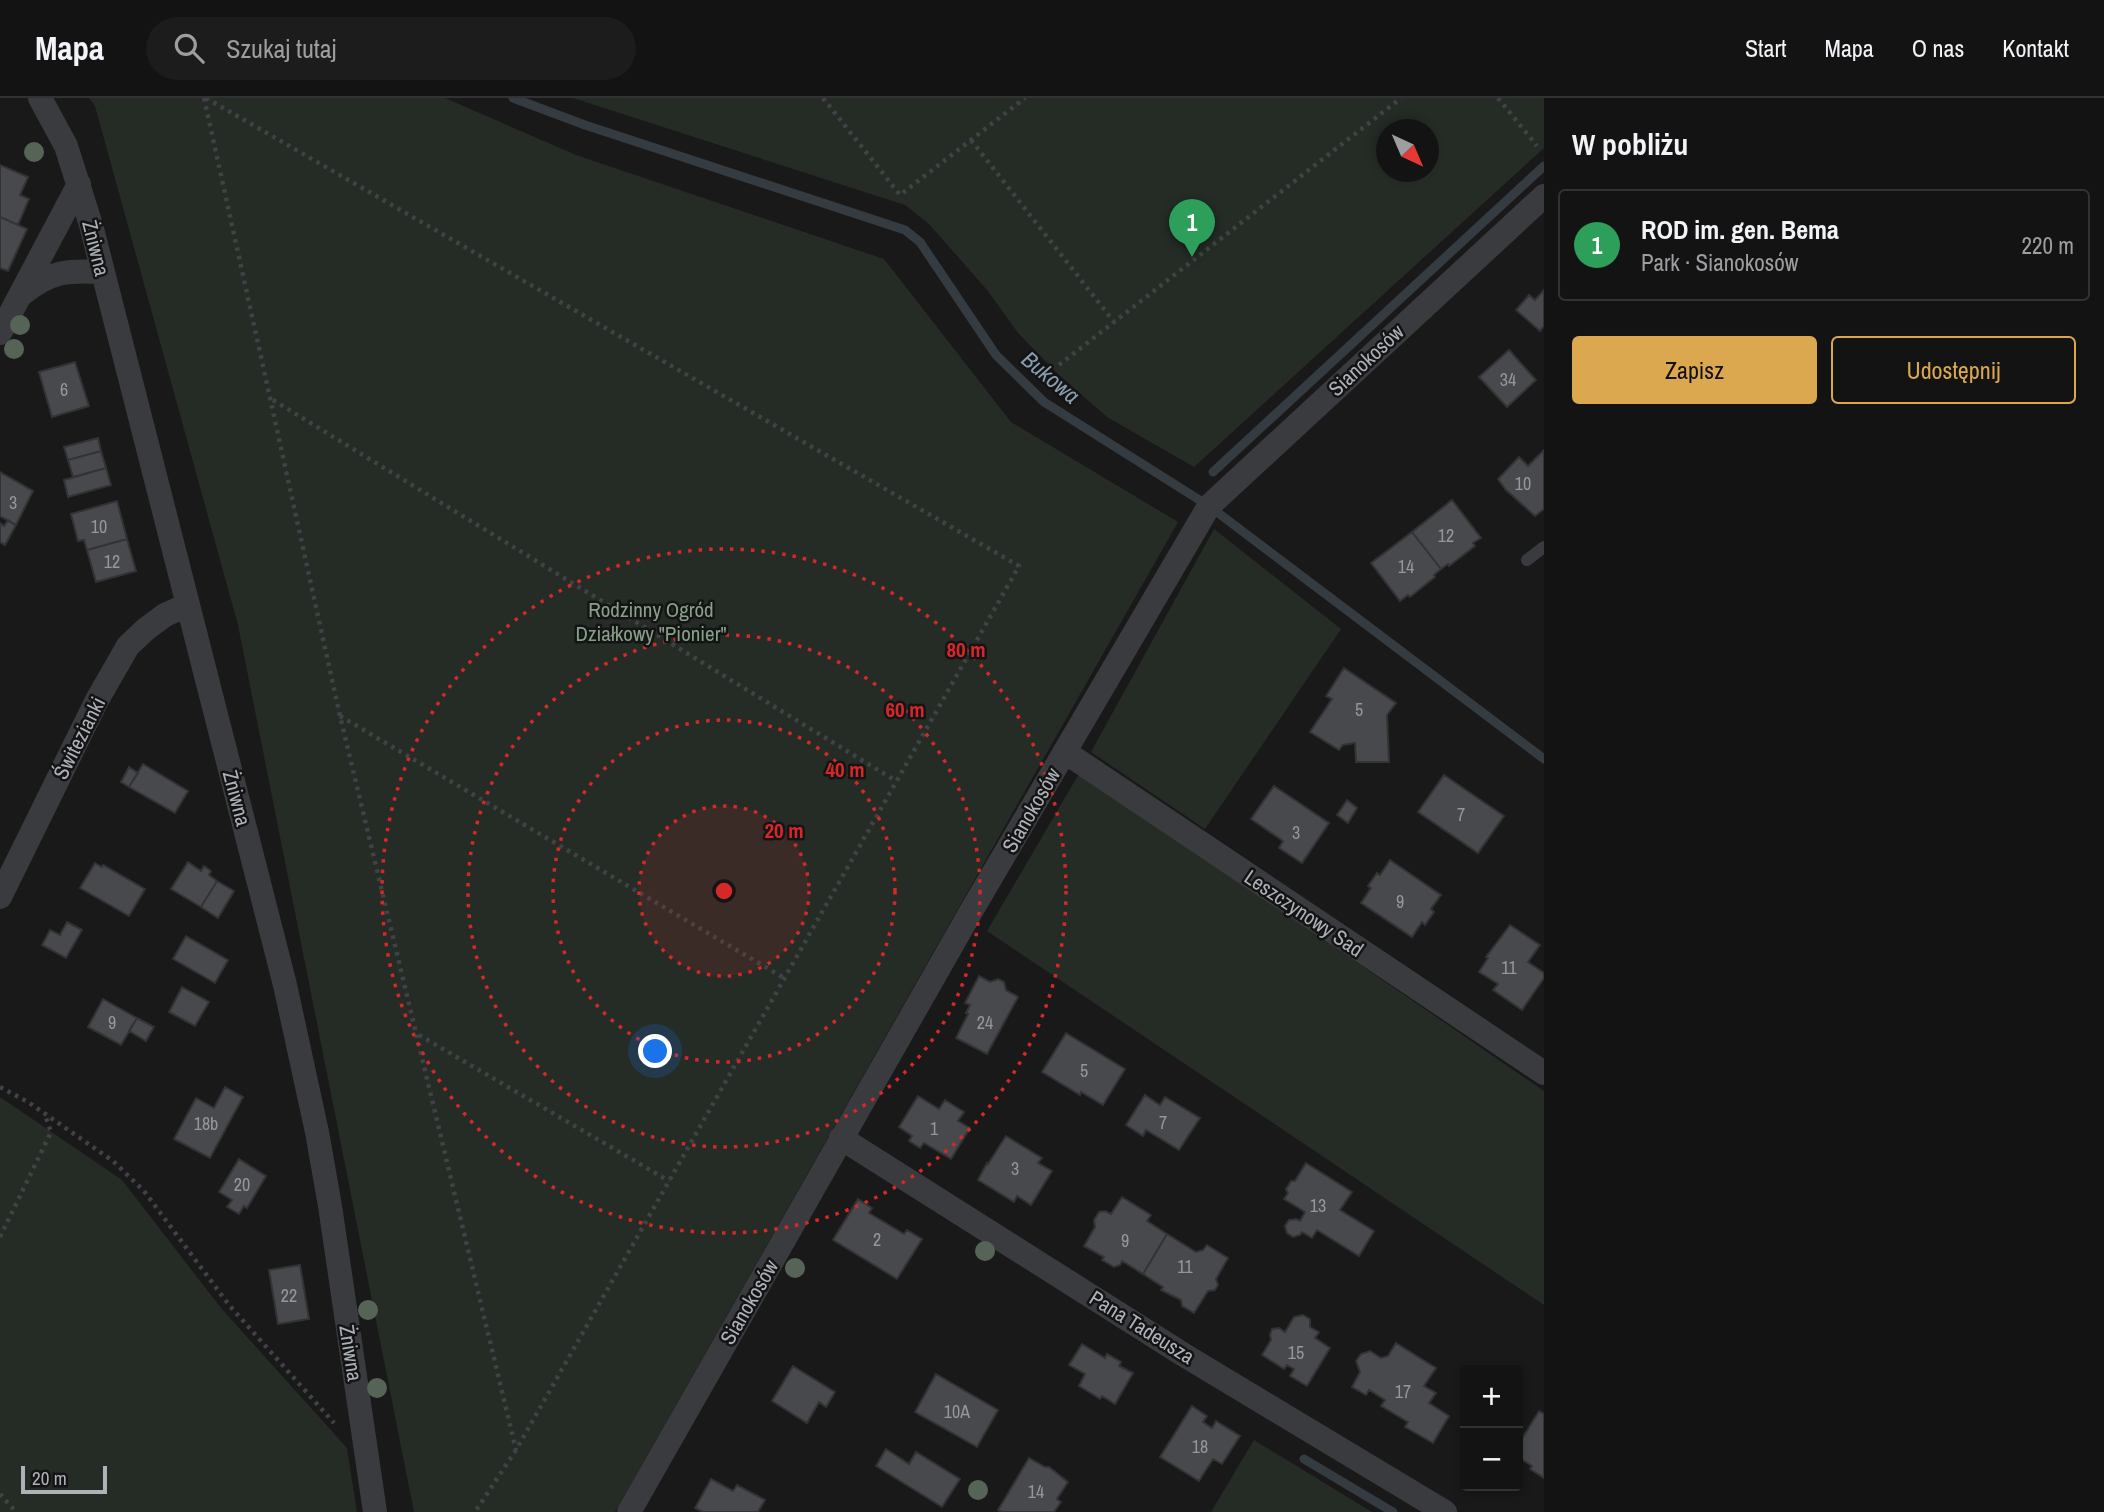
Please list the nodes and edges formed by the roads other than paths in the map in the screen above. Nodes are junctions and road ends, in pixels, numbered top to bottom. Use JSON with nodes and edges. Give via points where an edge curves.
{"nodes":[{"id":1,"x":40,"y":98,"type":"edge"},
{"id":2,"x":79,"y":184,"type":"junction"},
{"id":3,"x":1544,"y":196,"type":"edge"},
{"id":4,"x":103,"y":272,"type":"junction"},
{"id":5,"x":20,"y":296,"type":"junction"},
{"id":6,"x":0,"y":333,"type":"edge"},
{"id":7,"x":1544,"y":547,"type":"edge"},
{"id":8,"x":1527,"y":560,"type":"dead end"},
{"id":9,"x":187,"y":605,"type":"junction"},
{"id":10,"x":1065,"y":752,"type":"junction"},
{"id":11,"x":0,"y":897,"type":"edge"},
{"id":12,"x":1544,"y":1073,"type":"edge"},
{"id":13,"x":841,"y":1138,"type":"junction"},
{"id":14,"x":375,"y":1512,"type":"edge"},
{"id":15,"x":629,"y":1512,"type":"edge"},
{"id":16,"x":1445,"y":1512,"type":"edge"}],
"edges":[{"from":1,"to":2,"type":"street","name":"Żniwna"},
{"from":2,"to":4,"type":"street","name":"Żniwna"},
{"from":2,"to":5,"type":"street"},
{"from":3,"to":10,"type":"street","name":"Sianokosów","via":[[1209,506]]},
{"from":4,"to":5,"type":"street","via":[[74,270],[51,275]]},
{"from":4,"to":9,"type":"street","name":"Żniwna"},
{"from":5,"to":6,"type":"street"},
{"from":7,"to":8,"type":"lane"},
{"from":9,"to":11,"type":"street","name":"Świtezianki","via":[[165,615],[128,646]]},
{"from":9,"to":14,"type":"street","name":"Żniwna","via":[[285,985],[317,1132]]},
{"from":10,"to":12,"type":"street","name":"Leszczynowy Sad"},
{"from":10,"to":13,"type":"street","name":"Sianokosów"},
{"from":13,"to":15,"type":"street","name":"Sianokosów"},
{"from":13,"to":16,"type":"street","name":"Pana Tadeusza"}]}
